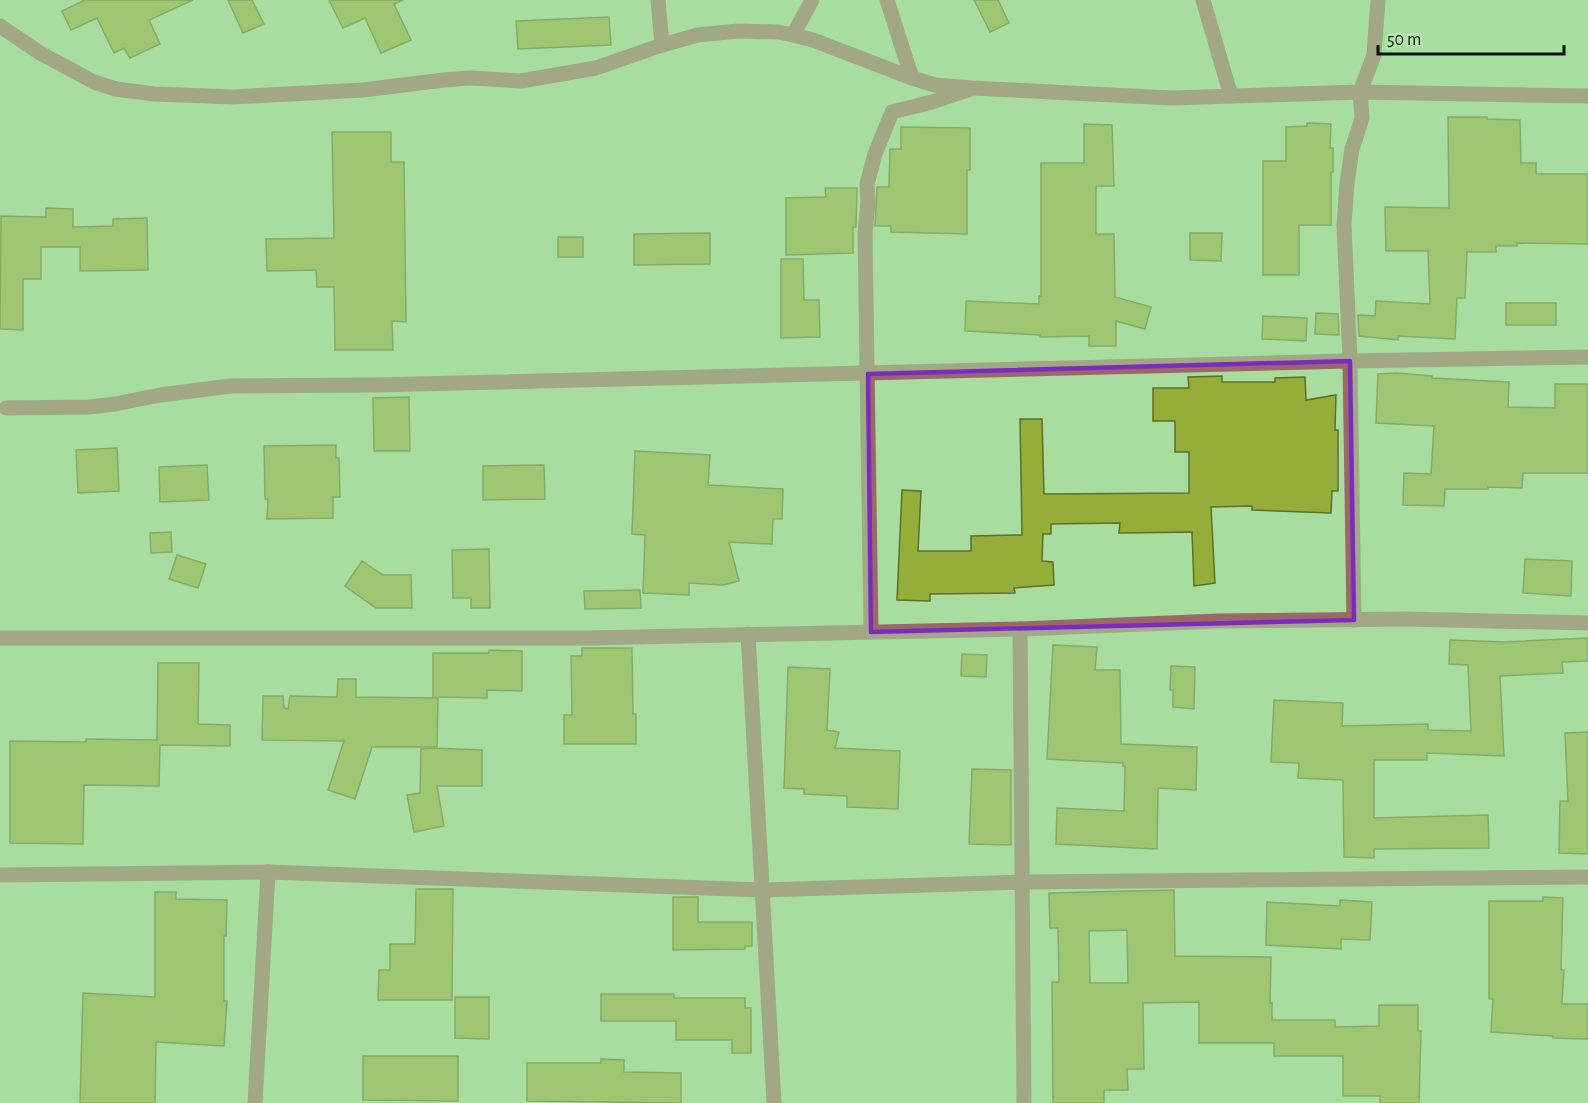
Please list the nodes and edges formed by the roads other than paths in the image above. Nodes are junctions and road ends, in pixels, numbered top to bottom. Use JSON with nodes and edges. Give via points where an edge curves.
{"nodes":[{"id":1,"x":658,"y":0,"type":"edge"},
{"id":2,"x":812,"y":0,"type":"edge"},
{"id":3,"x":887,"y":0,"type":"edge"},
{"id":4,"x":1203,"y":0,"type":"edge"},
{"id":5,"x":1378,"y":0,"type":"edge"},
{"id":6,"x":0,"y":26,"type":"edge"},
{"id":7,"x":793,"y":35,"type":"junction"},
{"id":8,"x":662,"y":45,"type":"junction"},
{"id":9,"x":912,"y":78,"type":"junction"},
{"id":10,"x":972,"y":88,"type":"junction"},
{"id":11,"x":1360,"y":92,"type":"junction"},
{"id":12,"x":1230,"y":96,"type":"junction"},
{"id":13,"x":1588,"y":96,"type":"edge"},
{"id":14,"x":1588,"y":357,"type":"edge"},
{"id":15,"x":1350,"y":361,"type":"junction"},
{"id":16,"x":868,"y":374,"type":"junction"},
{"id":17,"x":6,"y":408,"type":"dead end"},
{"id":18,"x":1354,"y":620,"type":"junction"},
{"id":19,"x":1588,"y":623,"type":"edge"},
{"id":20,"x":1020,"y":629,"type":"junction"},
{"id":21,"x":871,"y":632,"type":"junction"},
{"id":22,"x":748,"y":634,"type":"junction"},
{"id":23,"x":0,"y":638,"type":"edge"},
{"id":24,"x":268,"y":872,"type":"junction"},
{"id":25,"x":0,"y":875,"type":"edge"},
{"id":26,"x":1588,"y":877,"type":"edge"},
{"id":27,"x":1024,"y":882,"type":"junction"},
{"id":28,"x":760,"y":890,"type":"junction"},
{"id":29,"x":255,"y":1103,"type":"edge"},
{"id":30,"x":774,"y":1103,"type":"edge"},
{"id":31,"x":1024,"y":1103,"type":"edge"}],
"edges":[{"from":1,"to":8,"type":"street"},
{"from":2,"to":7,"type":"street"},
{"from":3,"to":9,"type":"street"},
{"from":4,"to":12,"type":"street"},
{"from":5,"to":11,"type":"street","via":[[1374,55]]},
{"from":6,"to":8,"type":"street","via":[[68,69],[116,89],[233,97],[363,90],[470,78],[521,81],[597,68]]},
{"from":7,"to":8,"type":"street","via":[[718,32]]},
{"from":7,"to":9,"type":"street"},
{"from":9,"to":10,"type":"street","via":[[935,85]]},
{"from":10,"to":12,"type":"street","via":[[1172,99]]},
{"from":10,"to":16,"type":"street","via":[[892,112],[879,144],[867,183]]},
{"from":11,"to":12,"type":"street"},
{"from":11,"to":13,"type":"street"},
{"from":11,"to":15,"type":"street","via":[[1362,118],[1352,149],[1344,225]]},
{"from":14,"to":15,"type":"street"},
{"from":15,"to":16,"type":"street"},
{"from":15,"to":18,"type":"street"},
{"from":16,"to":17,"type":"street","via":[[231,386],[89,407]]},
{"from":16,"to":21,"type":"street"},
{"from":18,"to":19,"type":"street"},
{"from":18,"to":20,"type":"street"},
{"from":20,"to":21,"type":"street"},
{"from":20,"to":27,"type":"street"},
{"from":21,"to":22,"type":"street"},
{"from":22,"to":23,"type":"street","via":[[589,638]]},
{"from":22,"to":28,"type":"street"},
{"from":24,"to":25,"type":"street"},
{"from":24,"to":28,"type":"street"},
{"from":24,"to":29,"type":"street"},
{"from":26,"to":27,"type":"street"},
{"from":27,"to":28,"type":"street"},
{"from":27,"to":31,"type":"street"},
{"from":28,"to":30,"type":"street"}]}
